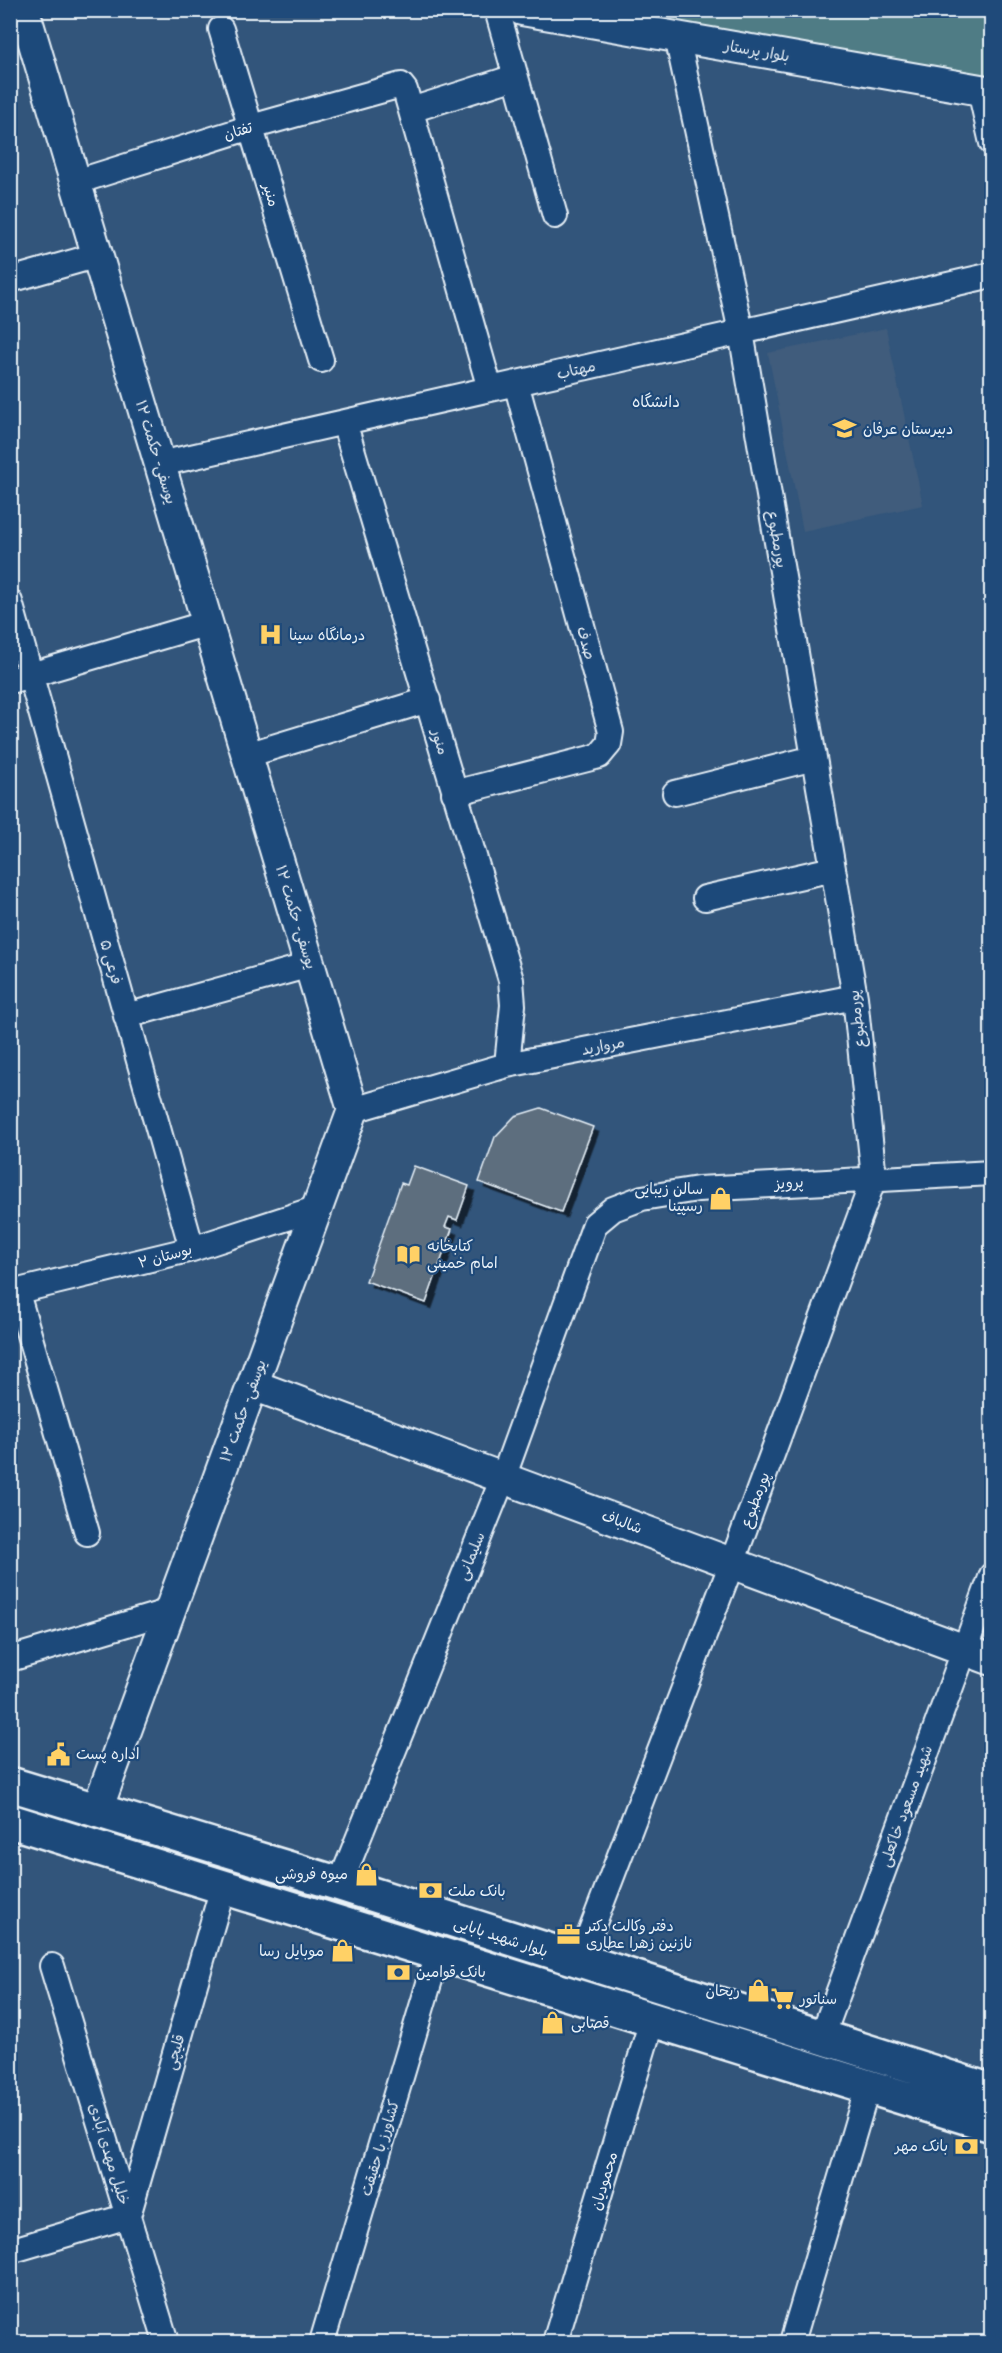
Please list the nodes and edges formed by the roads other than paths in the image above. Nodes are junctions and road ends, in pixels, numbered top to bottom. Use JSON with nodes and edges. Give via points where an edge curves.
{"nodes":[{"id":1,"x":24,"y":10,"type":"edge"},
{"id":2,"x":497,"y":10,"type":"edge"},
{"id":3,"x":522,"y":10,"type":"edge"},
{"id":4,"x":221,"y":29,"type":"dead end"},
{"id":5,"x":677,"y":37,"type":"junction"},
{"id":6,"x":515,"y":77,"type":"junction"},
{"id":7,"x":986,"y":91,"type":"edge"},
{"id":8,"x":411,"y":110,"type":"junction"},
{"id":9,"x":251,"y":127,"type":"junction"},
{"id":10,"x":992,"y":143,"type":"edge"},
{"id":11,"x":75,"y":182,"type":"junction"},
{"id":12,"x":555,"y":216,"type":"dead end"},
{"id":13,"x":98,"y":255,"type":"junction"},
{"id":14,"x":992,"y":275,"type":"edge"},
{"id":15,"x":10,"y":280,"type":"edge"},
{"id":16,"x":741,"y":332,"type":"junction"},
{"id":17,"x":321,"y":360,"type":"dead end"},
{"id":18,"x":516,"y":383,"type":"junction"},
{"id":19,"x":490,"y":389,"type":"junction"},
{"id":20,"x":344,"y":423,"type":"junction"},
{"id":21,"x":160,"y":464,"type":"junction"},
{"id":22,"x":10,"y":602,"type":"edge"},
{"id":23,"x":208,"y":623,"type":"junction"},
{"id":24,"x":21,"y":678,"type":"edge"},
{"id":25,"x":428,"y":700,"type":"junction"},
{"id":26,"x":248,"y":755,"type":"junction"},
{"id":27,"x":814,"y":758,"type":"junction"},
{"id":28,"x":454,"y":793,"type":"junction"},
{"id":29,"x":675,"y":793,"type":"dead end"},
{"id":30,"x":833,"y":869,"type":"junction"},
{"id":31,"x":705,"y":898,"type":"dead end"},
{"id":32,"x":310,"y":965,"type":"junction"},
{"id":33,"x":855,"y":997,"type":"junction"},
{"id":34,"x":126,"y":1016,"type":"junction"},
{"id":35,"x":507,"y":1065,"type":"junction"},
{"id":36,"x":353,"y":1110,"type":"junction"},
{"id":37,"x":992,"y":1173,"type":"edge"},
{"id":38,"x":874,"y":1178,"type":"junction"},
{"id":39,"x":318,"y":1208,"type":"junction"},
{"id":40,"x":595,"y":1224,"type":"joint"},
{"id":41,"x":192,"y":1250,"type":"junction"},
{"id":42,"x":14,"y":1293,"type":"edge"},
{"id":43,"x":253,"y":1385,"type":"junction"},
{"id":44,"x":503,"y":1478,"type":"junction"},
{"id":45,"x":87,"y":1533,"type":"dead end"},
{"id":46,"x":732,"y":1563,"type":"junction"},
{"id":47,"x":992,"y":1575,"type":"edge"},
{"id":48,"x":170,"y":1611,"type":"junction"},
{"id":49,"x":963,"y":1649,"type":"junction"},
{"id":50,"x":10,"y":1659,"type":"edge"},
{"id":51,"x":992,"y":1660,"type":"edge"},
{"id":52,"x":10,"y":1784,"type":"edge"},
{"id":53,"x":97,"y":1810,"type":"junction"},
{"id":54,"x":10,"y":1821,"type":"edge"},
{"id":55,"x":340,"y":1884,"type":"junction"},
{"id":56,"x":223,"y":1887,"type":"junction"},
{"id":57,"x":438,"y":1953,"type":"junction"},
{"id":58,"x":579,"y":1962,"type":"junction"},
{"id":59,"x":52,"y":1966,"type":"dead end"},
{"id":60,"x":652,"y":2020,"type":"junction"},
{"id":61,"x":822,"y":2037,"type":"junction"},
{"id":62,"x":868,"y":2086,"type":"junction"},
{"id":63,"x":992,"y":2091,"type":"edge"},
{"id":64,"x":992,"y":2125,"type":"edge"},
{"id":65,"x":128,"y":2216,"type":"junction"},
{"id":66,"x":10,"y":2251,"type":"edge"},
{"id":67,"x":166,"y":2343,"type":"edge"},
{"id":68,"x":322,"y":2343,"type":"edge"},
{"id":69,"x":555,"y":2343,"type":"edge"},
{"id":70,"x":792,"y":2343,"type":"edge"}],
"edges":[{"from":1,"to":11,"type":"street","name":"یوسفی- حکمت ۱۲"},
{"from":2,"to":6,"type":"street"},
{"from":3,"to":5,"type":"street","name":"بلوار پرستار"},
{"from":4,"to":9,"type":"street","name":"منیر"},
{"from":5,"to":7,"type":"street","name":"بلوار پرستار"},
{"from":5,"to":16,"type":"street","name":"پورمطبوع"},
{"from":6,"to":8,"type":"street"},
{"from":6,"to":12,"type":"street"},
{"from":7,"to":10,"type":"street"},
{"from":8,"to":9,"type":"street","name":"تفتان","via":[[401,85]]},
{"from":8,"to":19,"type":"street"},
{"from":9,"to":11,"type":"street","name":"تفتان"},
{"from":9,"to":17,"type":"street","name":"منیر"},
{"from":11,"to":13,"type":"street","name":"یوسفی- حکمت ۱۲"},
{"from":13,"to":15,"type":"street"},
{"from":13,"to":21,"type":"street","name":"یوسفی- حکمت ۱۲"},
{"from":14,"to":16,"type":"street","name":"مهتاب"},
{"from":16,"to":18,"type":"street","name":"مهتاب"},
{"from":16,"to":27,"type":"street","name":"پورمطبوع"},
{"from":18,"to":19,"type":"street","name":"مهتاب"},
{"from":18,"to":28,"type":"street","name":"صدف","via":[[610,732],[609,744],[599,756]]},
{"from":19,"to":20,"type":"street","name":"مهتاب"},
{"from":20,"to":21,"type":"street","name":"مهتاب"},
{"from":20,"to":25,"type":"street","name":"منور"},
{"from":21,"to":23,"type":"street","name":"یوسفی- حکمت ۱۲"},
{"from":22,"to":24,"type":"street","name":"فرعی ۵"},
{"from":23,"to":24,"type":"street"},
{"from":23,"to":26,"type":"street","name":"یوسفی- حکمت ۱۲"},
{"from":24,"to":34,"type":"street","name":"فرعی ۵"},
{"from":25,"to":26,"type":"street"},
{"from":25,"to":28,"type":"street","name":"منور"},
{"from":26,"to":32,"type":"street","name":"یوسفی- حکمت ۱۲"},
{"from":27,"to":29,"type":"street"},
{"from":27,"to":30,"type":"street","name":"پورمطبوع"},
{"from":28,"to":35,"type":"street","name":"منور","via":[[511,980],[513,1005]]},
{"from":30,"to":31,"type":"street"},
{"from":30,"to":33,"type":"street","name":"پورمطبوع"},
{"from":32,"to":34,"type":"street"},
{"from":32,"to":36,"type":"street","name":"یوسفی- حکمت ۱۲"},
{"from":33,"to":35,"type":"street","name":"مروارید"},
{"from":33,"to":38,"type":"street","name":"پورمطبوع"},
{"from":34,"to":41,"type":"street","name":"فرعی ۵"},
{"from":35,"to":36,"type":"street","name":"مروارید"},
{"from":36,"to":39,"type":"street","name":"یوسفی- حکمت ۱۲"},
{"from":37,"to":38,"type":"street","name":"پرویز"},
{"from":38,"to":40,"type":"street","name":"پرویز","via":[[687,1191],[642,1198],[614,1209]]},
{"from":38,"to":46,"type":"street","name":"پورمطبوع"},
{"from":39,"to":41,"type":"street","name":"بوستان ۲"},
{"from":39,"to":43,"type":"street","name":"یوسفی- حکمت ۱۲"},
{"from":40,"to":44,"type":"street","name":"سلیمانی"},
{"from":41,"to":42,"type":"street","name":"بوستان ۲"},
{"from":42,"to":45,"type":"street"},
{"from":43,"to":44,"type":"street","name":"شالباف"},
{"from":43,"to":48,"type":"street","name":"یوسفی- حکمت ۱۲"},
{"from":44,"to":46,"type":"street","name":"شالباف"},
{"from":44,"to":55,"type":"street","name":"سلیمانی"},
{"from":46,"to":49,"type":"street","name":"شالباف"},
{"from":46,"to":58,"type":"street","name":"پورمطبوع"},
{"from":47,"to":49,"type":"street","name":"شهید مسعود خاکعلی"},
{"from":48,"to":50,"type":"street"},
{"from":48,"to":53,"type":"street","name":"یوسفی- حکمت ۱۲"},
{"from":49,"to":51,"type":"street","name":"شالباف"},
{"from":49,"to":61,"type":"street","name":"شهید مسعود خاکعلی"},
{"from":52,"to":53,"type":"main road","name":"بلوار شهید بابایی"},
{"from":53,"to":55,"type":"main road","name":"بلوار شهید بابایی"},
{"from":54,"to":56,"type":"main road"},
{"from":55,"to":58,"type":"main road","name":"بلوار شهید بابایی"},
{"from":56,"to":57,"type":"main road"},
{"from":56,"to":65,"type":"street","name":"قلیچی"},
{"from":57,"to":60,"type":"main road"},
{"from":57,"to":68,"type":"street","name":"کشاورز با حقیقت"},
{"from":58,"to":61,"type":"main road","name":"بلوار شهید بابایی"},
{"from":59,"to":65,"type":"street","name":"خلیل مهدی آبادی"},
{"from":60,"to":62,"type":"main road"},
{"from":60,"to":69,"type":"street","name":"محمودیان"},
{"from":61,"to":63,"type":"main road","name":"بلوار شهید بابایی"},
{"from":62,"to":64,"type":"main road"},
{"from":62,"to":70,"type":"street"},
{"from":65,"to":66,"type":"street"},
{"from":65,"to":67,"type":"street","name":"خلیل مهدی آبادی"}]}
